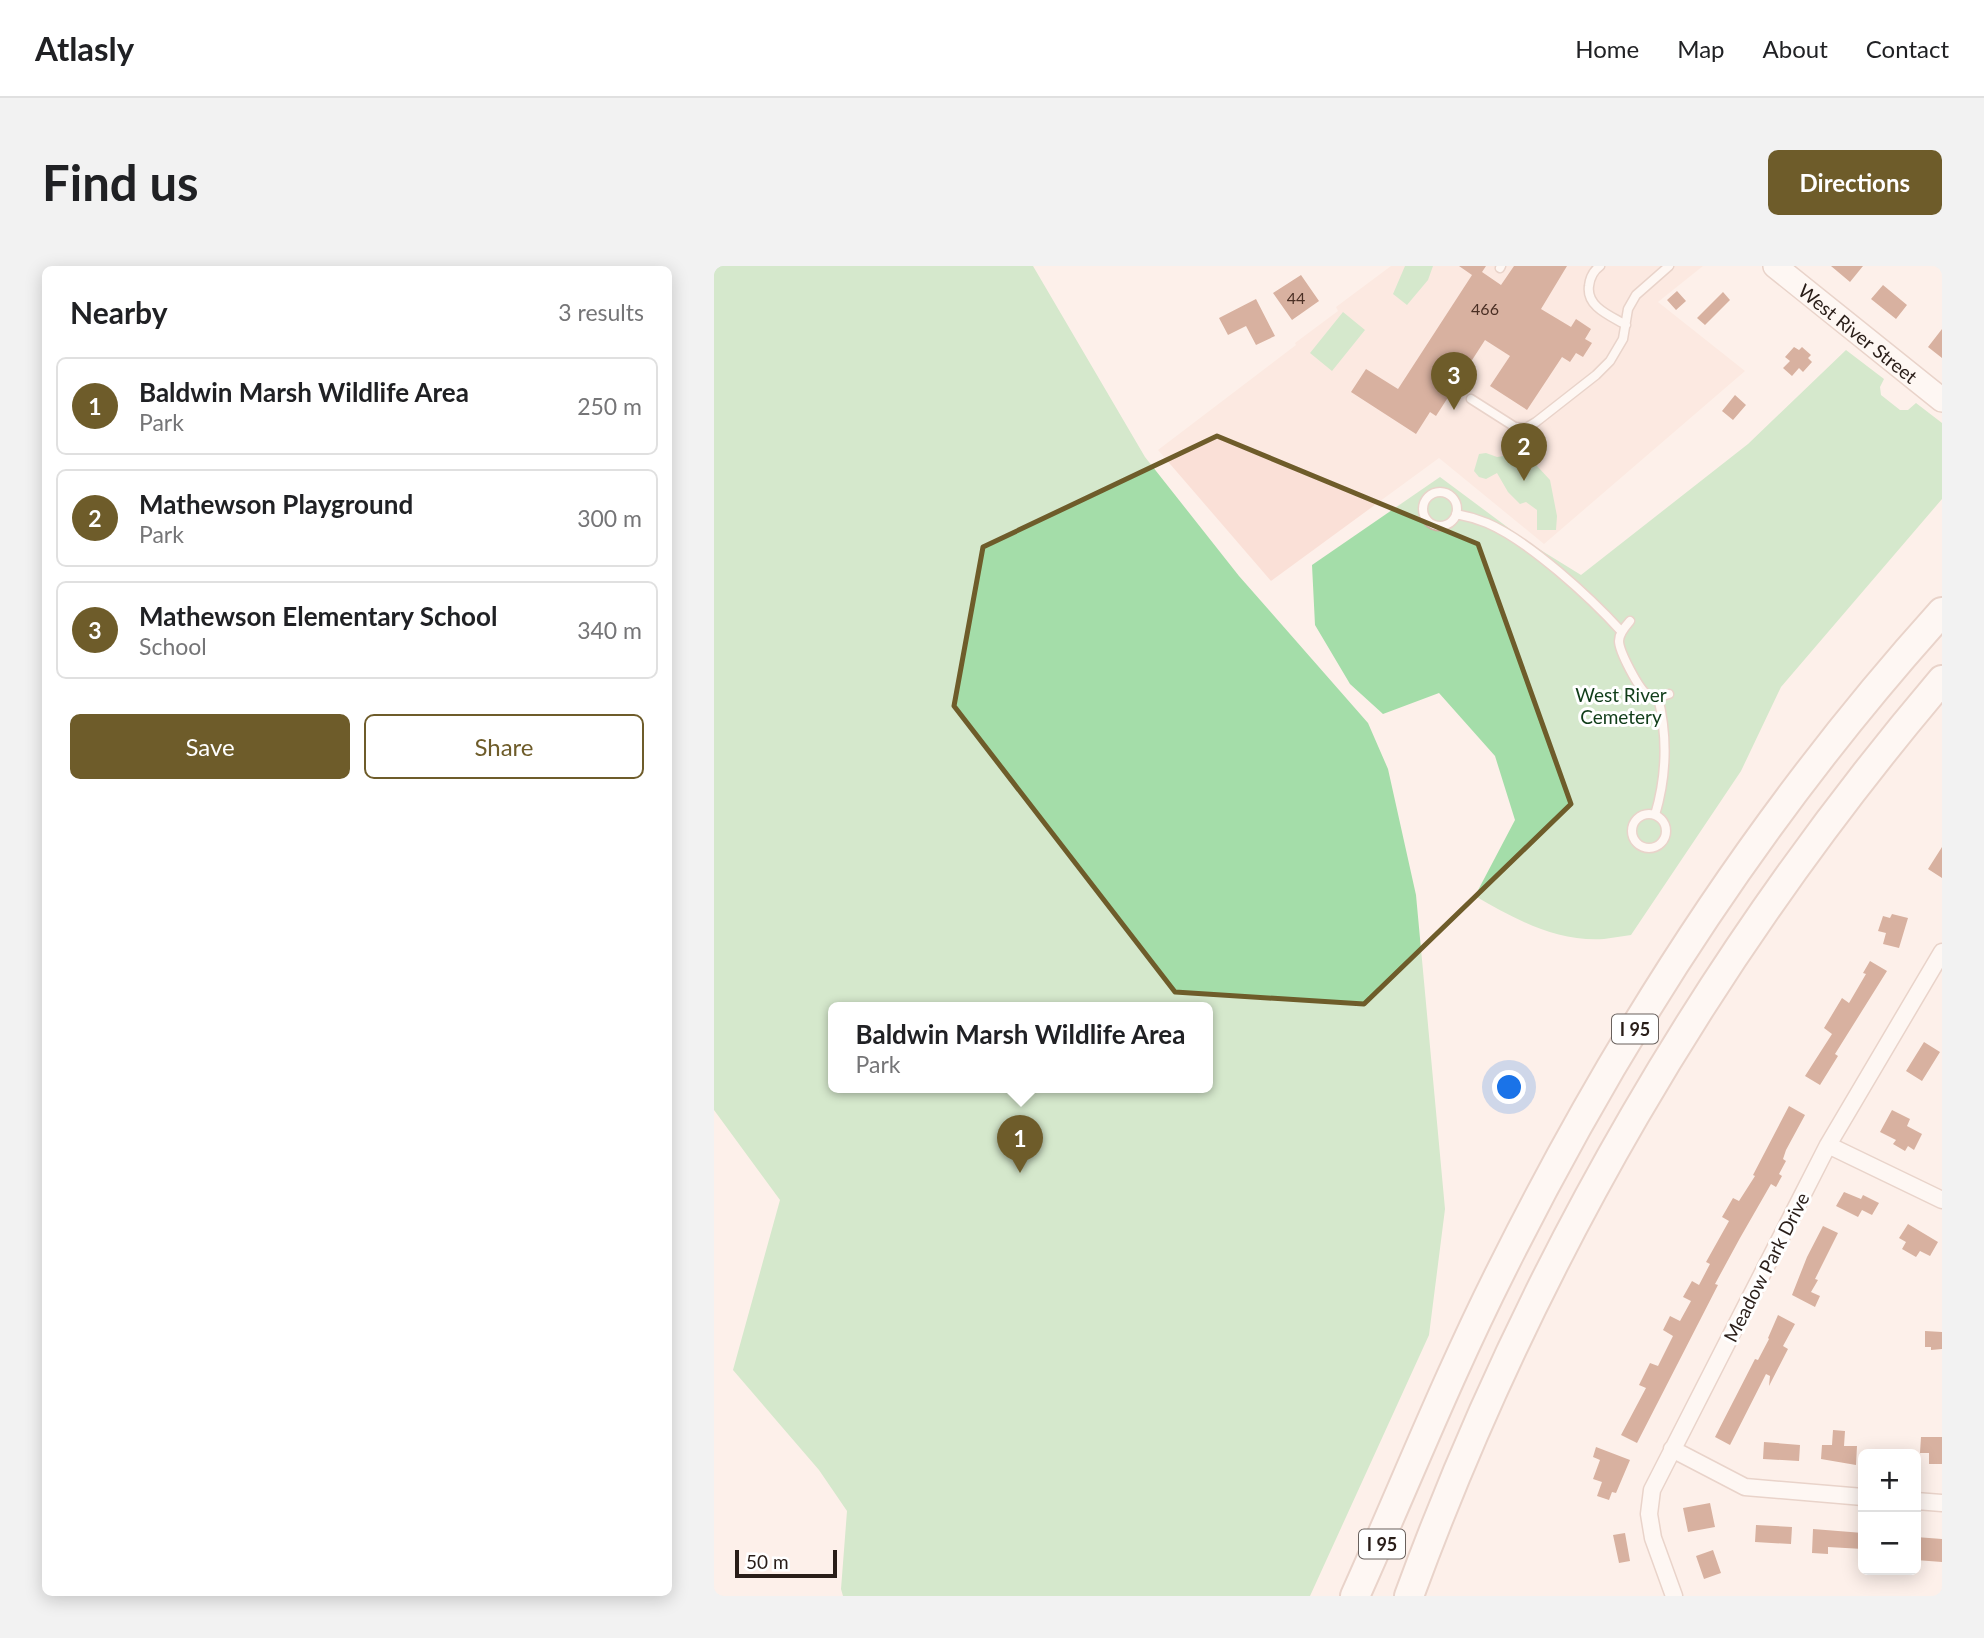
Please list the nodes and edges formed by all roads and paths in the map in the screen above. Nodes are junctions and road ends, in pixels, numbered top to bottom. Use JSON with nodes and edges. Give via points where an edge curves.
{"nodes":[{"id":1,"x":1600,"y":266,"type":"edge"},
{"id":2,"x":1669,"y":266,"type":"edge"},
{"id":3,"x":1775,"y":266,"type":"edge"},
{"id":4,"x":1626,"y":326,"type":"junction"},
{"id":5,"x":1471,"y":399,"type":"dead end"},
{"id":6,"x":1942,"y":400,"type":"edge"},
{"id":7,"x":1456,"y":514,"type":"junction"},
{"id":8,"x":1942,"y":612,"type":"edge"},
{"id":9,"x":1630,"y":621,"type":"dead end"},
{"id":10,"x":1621,"y":631,"type":"junction"},
{"id":11,"x":1942,"y":680,"type":"edge"},
{"id":12,"x":1670,"y":694,"type":"dead end"},
{"id":13,"x":1658,"y":697,"type":"junction"},
{"id":14,"x":1655,"y":815,"type":"junction"},
{"id":15,"x":1942,"y":952,"type":"edge"},
{"id":16,"x":1828,"y":1145,"type":"junction"},
{"id":17,"x":1942,"y":1200,"type":"edge"},
{"id":18,"x":1672,"y":1449,"type":"junction"},
{"id":19,"x":1402,"y":1491,"type":"junction"},
{"id":20,"x":1858,"y":1497,"type":"edge"},
{"id":21,"x":1921,"y":1501,"type":"edge"},
{"id":22,"x":1942,"y":1503,"type":"edge"},
{"id":23,"x":1355,"y":1596,"type":"edge"},
{"id":24,"x":1362,"y":1596,"type":"edge"},
{"id":25,"x":1409,"y":1596,"type":"edge"},
{"id":26,"x":1674,"y":1596,"type":"edge"}],
"edges":[{"from":1,"to":4,"type":"lane","via":[[1591,276],[1590,296],[1603,312]]},
{"from":2,"to":4,"type":"lane","via":[[1636,295]]},
{"from":3,"to":6,"type":"street","name":"West River Street"},
{"from":4,"to":5,"type":"lane","via":[[1610,361],[1530,426],[1515,427]]},
{"from":7,"to":7,"type":"lane","via":[[1450,523],[1439,526],[1425,518],[1423,507],[1428,497],[1443,492],[1456,502]]},
{"from":7,"to":10,"type":"lane","via":[[1489,524],[1530,550]]},
{"from":8,"to":19,"type":"highway","number":"I 95","via":[[1784,808],[1639,1021],[1502,1268]]},
{"from":9,"to":10,"type":"lane"},
{"from":10,"to":13,"type":"lane","via":[[1622,652],[1642,689]]},
{"from":11,"to":25,"type":"highway","number":"I 95","via":[[1870,767],[1781,888],[1618,1143],[1503,1366]]},
{"from":12,"to":13,"type":"lane"},
{"from":13,"to":14,"type":"lane","via":[[1666,755]]},
{"from":14,"to":14,"type":"lane","via":[[1664,822],[1666,833],[1657,846],[1646,847],[1634,838],[1633,827],[1639,817]]},
{"from":15,"to":16,"type":"street","name":"Meadow Park Drive"},
{"from":16,"to":17,"type":"street"},
{"from":16,"to":18,"type":"street","name":"Meadow Park Drive"},
{"from":18,"to":20,"type":"street","via":[[1745,1487]]},
{"from":18,"to":26,"type":"street","name":"Meadow Park Drive","via":[[1652,1490],[1649,1514]]},
{"from":19,"to":23,"type":"highway"},
{"from":19,"to":24,"type":"highway","number":"I 95"},
{"from":21,"to":22,"type":"street"}]}
